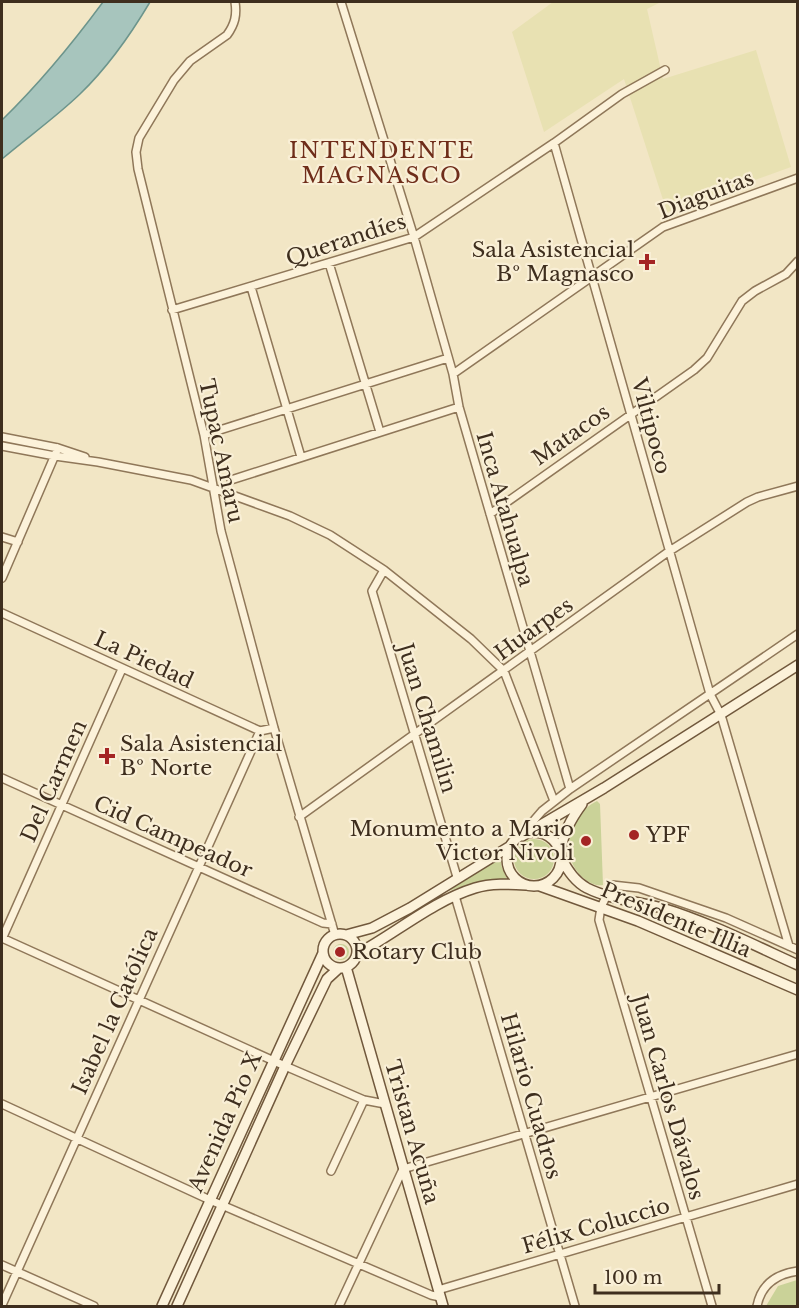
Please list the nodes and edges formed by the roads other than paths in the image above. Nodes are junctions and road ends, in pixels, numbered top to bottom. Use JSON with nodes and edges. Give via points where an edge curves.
{"nodes":[{"id":1,"x":235,"y":2,"type":"edge"},
{"id":2,"x":341,"y":2,"type":"edge"},
{"id":3,"x":665,"y":70,"type":"dead end"},
{"id":4,"x":554,"y":143,"type":"junction"},
{"id":5,"x":798,"y":178,"type":"edge"},
{"id":6,"x":414,"y":237,"type":"junction"},
{"id":7,"x":798,"y":261,"type":"edge"},
{"id":8,"x":329,"y":263,"type":"junction"},
{"id":9,"x":592,"y":276,"type":"junction"},
{"id":10,"x":251,"y":286,"type":"junction"},
{"id":11,"x":172,"y":310,"type":"junction"},
{"id":12,"x":448,"y":358,"type":"junction"},
{"id":13,"x":453,"y":374,"type":"junction"},
{"id":14,"x":366,"y":384,"type":"junction"},
{"id":15,"x":287,"y":407,"type":"junction"},
{"id":16,"x":459,"y":407,"type":"junction"},
{"id":17,"x":631,"y":413,"type":"junction"},
{"id":18,"x":380,"y":432,"type":"junction"},
{"id":19,"x":204,"y":435,"type":"junction"},
{"id":20,"x":2,"y":437,"type":"edge"},
{"id":21,"x":2,"y":446,"type":"edge"},
{"id":22,"x":58,"y":448,"type":"junction"},
{"id":23,"x":55,"y":456,"type":"junction"},
{"id":24,"x":302,"y":457,"type":"junction"},
{"id":25,"x":98,"y":462,"type":"junction"},
{"id":26,"x":231,"y":480,"type":"dead end"},
{"id":27,"x":798,"y":486,"type":"edge"},
{"id":28,"x":213,"y":487,"type":"junction"},
{"id":29,"x":489,"y":514,"type":"junction"},
{"id":30,"x":2,"y":537,"type":"edge"},
{"id":31,"x":18,"y":542,"type":"junction"},
{"id":32,"x":668,"y":552,"type":"junction"},
{"id":33,"x":384,"y":570,"type":"junction"},
{"id":34,"x":2,"y":578,"type":"edge"},
{"id":35,"x":2,"y":613,"type":"edge"},
{"id":36,"x":798,"y":634,"type":"edge"},
{"id":37,"x":529,"y":652,"type":"junction"},
{"id":38,"x":798,"y":665,"type":"edge"},
{"id":39,"x":122,"y":669,"type":"junction"},
{"id":40,"x":504,"y":670,"type":"junction"},
{"id":41,"x":710,"y":694,"type":"junction"},
{"id":42,"x":721,"y":714,"type":"junction"},
{"id":43,"x":274,"y":728,"type":"junction"},
{"id":44,"x":260,"y":731,"type":"junction"},
{"id":45,"x":414,"y":733,"type":"junction"},
{"id":46,"x":2,"y":778,"type":"edge"},
{"id":47,"x":570,"y":789,"type":"junction"},
{"id":48,"x":585,"y":800,"type":"junction"},
{"id":49,"x":554,"y":801,"type":"junction"},
{"id":50,"x":62,"y":805,"type":"junction"},
{"id":51,"x":299,"y":817,"type":"junction"},
{"id":52,"x":520,"y":836,"type":"junction"},
{"id":53,"x":512,"y":845,"type":"junction"},
{"id":54,"x":561,"y":854,"type":"junction"},
{"id":55,"x":198,"y":867,"type":"junction"},
{"id":56,"x":457,"y":877,"type":"junction"},
{"id":57,"x":526,"y":885,"type":"junction"},
{"id":58,"x":540,"y":886,"type":"junction"},
{"id":59,"x":454,"y":896,"type":"junction"},
{"id":60,"x":606,"y":896,"type":"junction"},
{"id":61,"x":601,"y":907,"type":"junction"},
{"id":62,"x":332,"y":924,"type":"junction"},
{"id":63,"x":335,"y":935,"type":"junction"},
{"id":64,"x":346,"y":935,"type":"junction"},
{"id":65,"x":2,"y":938,"type":"edge"},
{"id":66,"x":789,"y":946,"type":"junction"},
{"id":67,"x":798,"y":950,"type":"edge"},
{"id":68,"x":323,"y":953,"type":"junction"},
{"id":69,"x":357,"y":954,"type":"junction"},
{"id":70,"x":798,"y":965,"type":"edge"},
{"id":71,"x":343,"y":968,"type":"junction"},
{"id":72,"x":798,"y":990,"type":"edge"},
{"id":73,"x":139,"y":999,"type":"junction"},
{"id":74,"x":798,"y":1054,"type":"edge"},
{"id":75,"x":273,"y":1060,"type":"junction"},
{"id":76,"x":285,"y":1066,"type":"junction"},
{"id":77,"x":650,"y":1097,"type":"junction"},
{"id":78,"x":364,"y":1100,"type":"junction"},
{"id":79,"x":2,"y":1104,"type":"edge"},
{"id":80,"x":385,"y":1104,"type":"junction"},
{"id":81,"x":524,"y":1134,"type":"junction"},
{"id":82,"x":75,"y":1138,"type":"junction"},
{"id":83,"x":403,"y":1169,"type":"junction"},
{"id":84,"x":331,"y":1171,"type":"dead end"},
{"id":85,"x":798,"y":1184,"type":"edge"},
{"id":86,"x":210,"y":1200,"type":"junction"},
{"id":87,"x":222,"y":1205,"type":"junction"},
{"id":88,"x":686,"y":1217,"type":"junction"},
{"id":89,"x":560,"y":1254,"type":"junction"},
{"id":90,"x":359,"y":1264,"type":"junction"},
{"id":91,"x":2,"y":1265,"type":"edge"},
{"id":92,"x":798,"y":1271,"type":"edge"},
{"id":93,"x":16,"y":1272,"type":"junction"},
{"id":94,"x":440,"y":1298,"type":"edge"},
{"id":95,"x":2,"y":1305,"type":"edge"},
{"id":96,"x":94,"y":1306,"type":"edge"},
{"id":97,"x":162,"y":1306,"type":"edge"},
{"id":98,"x":177,"y":1306,"type":"edge"},
{"id":99,"x":339,"y":1306,"type":"edge"},
{"id":100,"x":575,"y":1306,"type":"edge"},
{"id":101,"x":712,"y":1306,"type":"edge"},
{"id":102,"x":757,"y":1306,"type":"edge"}],
"edges":[{"from":1,"to":11,"type":"street","name":"Tupac Amaru","via":[[232,29],[182,69],[135,152]]},
{"from":2,"to":6,"type":"street","name":"Inca Atahualpa"},
{"from":3,"to":4,"type":"street","name":"Querandíes","via":[[622,94]]},
{"from":4,"to":6,"type":"street","name":"Querandíes"},
{"from":4,"to":9,"type":"street","name":"Viltipoco"},
{"from":5,"to":9,"type":"street","name":"Diaguitas","via":[[663,227]]},
{"from":6,"to":8,"type":"street","name":"Querandíes"},
{"from":6,"to":12,"type":"street","name":"Inca Atahualpa"},
{"from":7,"to":17,"type":"street","name":"Matacos","via":[[786,274],[742,301],[707,358]]},
{"from":8,"to":10,"type":"street","name":"Querandíes"},
{"from":8,"to":14,"type":"street"},
{"from":9,"to":13,"type":"street","name":"Diaguitas"},
{"from":9,"to":17,"type":"street","name":"Viltipoco"},
{"from":10,"to":11,"type":"street","name":"Querandíes"},
{"from":10,"to":15,"type":"street"},
{"from":11,"to":19,"type":"street","name":"Tupac Amaru"},
{"from":12,"to":13,"type":"street","name":"Inca Atahualpa"},
{"from":12,"to":14,"type":"street"},
{"from":13,"to":16,"type":"street","name":"Inca Atahualpa"},
{"from":14,"to":15,"type":"street"},
{"from":14,"to":18,"type":"street"},
{"from":15,"to":19,"type":"street"},
{"from":15,"to":24,"type":"street"},
{"from":16,"to":18,"type":"street"},
{"from":16,"to":29,"type":"street","name":"Inca Atahualpa"},
{"from":17,"to":29,"type":"street","name":"Matacos"},
{"from":17,"to":32,"type":"street","name":"Viltipoco"},
{"from":18,"to":24,"type":"street"},
{"from":19,"to":28,"type":"street","name":"Tupac Amaru"},
{"from":20,"to":22,"type":"street"},
{"from":21,"to":23,"type":"street"},
{"from":22,"to":23,"type":"street"},
{"from":22,"to":25,"type":"street"},
{"from":23,"to":25,"type":"street"},
{"from":23,"to":31,"type":"street"},
{"from":24,"to":26,"type":"street"},
{"from":25,"to":28,"type":"street"},
{"from":27,"to":32,"type":"street","name":"Huarpes","via":[[747,502]]},
{"from":28,"to":33,"type":"street","via":[[312,525]]},
{"from":28,"to":43,"type":"street","name":"Tupac Amaru","via":[[221,531]]},
{"from":29,"to":37,"type":"street","name":"Inca Atahualpa"},
{"from":30,"to":31,"type":"street"},
{"from":31,"to":34,"type":"street"},
{"from":32,"to":37,"type":"street","name":"Huarpes"},
{"from":32,"to":41,"type":"street","name":"Viltipoco"},
{"from":33,"to":40,"type":"street"},
{"from":33,"to":45,"type":"street","name":"Juan Chamilin","via":[[372,591]]},
{"from":35,"to":39,"type":"street","name":"La Piedad"},
{"from":36,"to":41,"type":"street"},
{"from":37,"to":40,"type":"street","name":"Huarpes"},
{"from":37,"to":47,"type":"street","name":"Inca Atahualpa"},
{"from":38,"to":42,"type":"main road"},
{"from":39,"to":44,"type":"street","name":"La Piedad"},
{"from":39,"to":50,"type":"street","name":"Del Carmen"},
{"from":40,"to":45,"type":"street","name":"Huarpes"},
{"from":40,"to":49,"type":"street"},
{"from":41,"to":42,"type":"street","name":"Viltipoco"},
{"from":41,"to":47,"type":"street"},
{"from":42,"to":48,"type":"main road"},
{"from":42,"to":66,"type":"street","name":"Viltipoco"},
{"from":43,"to":44,"type":"street"},
{"from":43,"to":51,"type":"street","name":"Tupac Amaru"},
{"from":44,"to":55,"type":"street","name":"Isabel la Católica"},
{"from":45,"to":51,"type":"street","name":"Huarpes"},
{"from":45,"to":56,"type":"street","name":"Juan Chamilin"},
{"from":46,"to":50,"type":"street","name":"Cid Campeador"},
{"from":47,"to":49,"type":"street"},
{"from":48,"to":52,"type":"main road"},
{"from":48,"to":54,"type":"main road","via":[[570,820]]},
{"from":49,"to":52,"type":"street"},
{"from":50,"to":55,"type":"street","name":"Cid Campeador"},
{"from":50,"to":65,"type":"street","name":"Del Carmen"},
{"from":51,"to":62,"type":"street","name":"Tupac Amaru"},
{"from":52,"to":53,"type":"main road"},
{"from":52,"to":54,"type":"main road","via":[[544,834]]},
{"from":53,"to":56,"type":"main road"},
{"from":53,"to":57,"type":"main road","via":[[507,860],[509,868]]},
{"from":54,"to":58,"type":"main road","via":[[561,865],[554,878]]},
{"from":54,"to":60,"type":"main road","name":"Presidente Illia","via":[[575,880]]},
{"from":55,"to":62,"type":"street","name":"Cid Campeador"},
{"from":55,"to":73,"type":"street","name":"Isabel la Católica"},
{"from":56,"to":64,"type":"main road","via":[[372,928]]},
{"from":57,"to":58,"type":"main road"},
{"from":57,"to":59,"type":"main road","via":[[477,887]]},
{"from":58,"to":61,"type":"main road","name":"Presidente Illia"},
{"from":59,"to":69,"type":"main road"},
{"from":59,"to":81,"type":"street","name":"Hilario Cuadros"},
{"from":60,"to":61,"type":"street","name":"Juan Carlos Dávalos"},
{"from":60,"to":66,"type":"street","via":[[612,885],[639,888],[726,918]]},
{"from":60,"to":70,"type":"main road","name":"Presidente Illia","via":[[682,915]]},
{"from":61,"to":72,"type":"main road","name":"Presidente Illia"},
{"from":61,"to":77,"type":"street","name":"Juan Carlos Dávalos","via":[[599,920]]},
{"from":62,"to":63,"type":"street","name":"Tupac Amaru"},
{"from":63,"to":64,"type":"main road"},
{"from":63,"to":68,"type":"main road","via":[[326,942]]},
{"from":64,"to":69,"type":"main road","via":[[355,942]]},
{"from":65,"to":73,"type":"street"},
{"from":66,"to":67,"type":"street"},
{"from":68,"to":71,"type":"main road","via":[[330,965]]},
{"from":68,"to":75,"type":"main road","name":"Avenida Pio X"},
{"from":69,"to":71,"type":"main road","via":[[354,962]]},
{"from":71,"to":76,"type":"main road","name":"Avenida Pio X","via":[[327,979]]},
{"from":71,"to":80,"type":"main road","name":"Tristan Acuña"},
{"from":73,"to":75,"type":"street"},
{"from":73,"to":82,"type":"street","name":"Isabel la Católica"},
{"from":74,"to":77,"type":"street"},
{"from":75,"to":76,"type":"street"},
{"from":75,"to":86,"type":"main road","name":"Avenida Pio X"},
{"from":76,"to":78,"type":"street"},
{"from":76,"to":87,"type":"main road","name":"Avenida Pio X"},
{"from":77,"to":81,"type":"street"},
{"from":77,"to":88,"type":"street","name":"Juan Carlos Dávalos"},
{"from":78,"to":80,"type":"street"},
{"from":78,"to":84,"type":"street"},
{"from":79,"to":82,"type":"street"},
{"from":80,"to":83,"type":"main road","name":"Tristan Acuña"},
{"from":81,"to":83,"type":"street"},
{"from":81,"to":89,"type":"street","name":"Hilario Cuadros"},
{"from":82,"to":86,"type":"street"},
{"from":82,"to":93,"type":"street","name":"Isabel la Católica"},
{"from":83,"to":90,"type":"street"},
{"from":83,"to":94,"type":"main road","name":"Tristan Acuña"},
{"from":85,"to":88,"type":"street","name":"Félix Coluccio"},
{"from":86,"to":87,"type":"street"},
{"from":86,"to":97,"type":"main road","name":"Avenida Pio X"},
{"from":87,"to":90,"type":"street"},
{"from":87,"to":98,"type":"main road","name":"Avenida Pio X"},
{"from":88,"to":89,"type":"street","name":"Félix Coluccio"},
{"from":88,"to":101,"type":"street","name":"Juan Carlos Dávalos"},
{"from":89,"to":94,"type":"street","name":"Félix Coluccio"},
{"from":89,"to":100,"type":"street","name":"Hilario Cuadros"},
{"from":90,"to":94,"type":"street"},
{"from":90,"to":99,"type":"street"},
{"from":91,"to":93,"type":"street"},
{"from":92,"to":102,"type":"street","via":[[764,1287]]},
{"from":93,"to":95,"type":"street","name":"Isabel la Católica"},
{"from":93,"to":96,"type":"street"}]}
